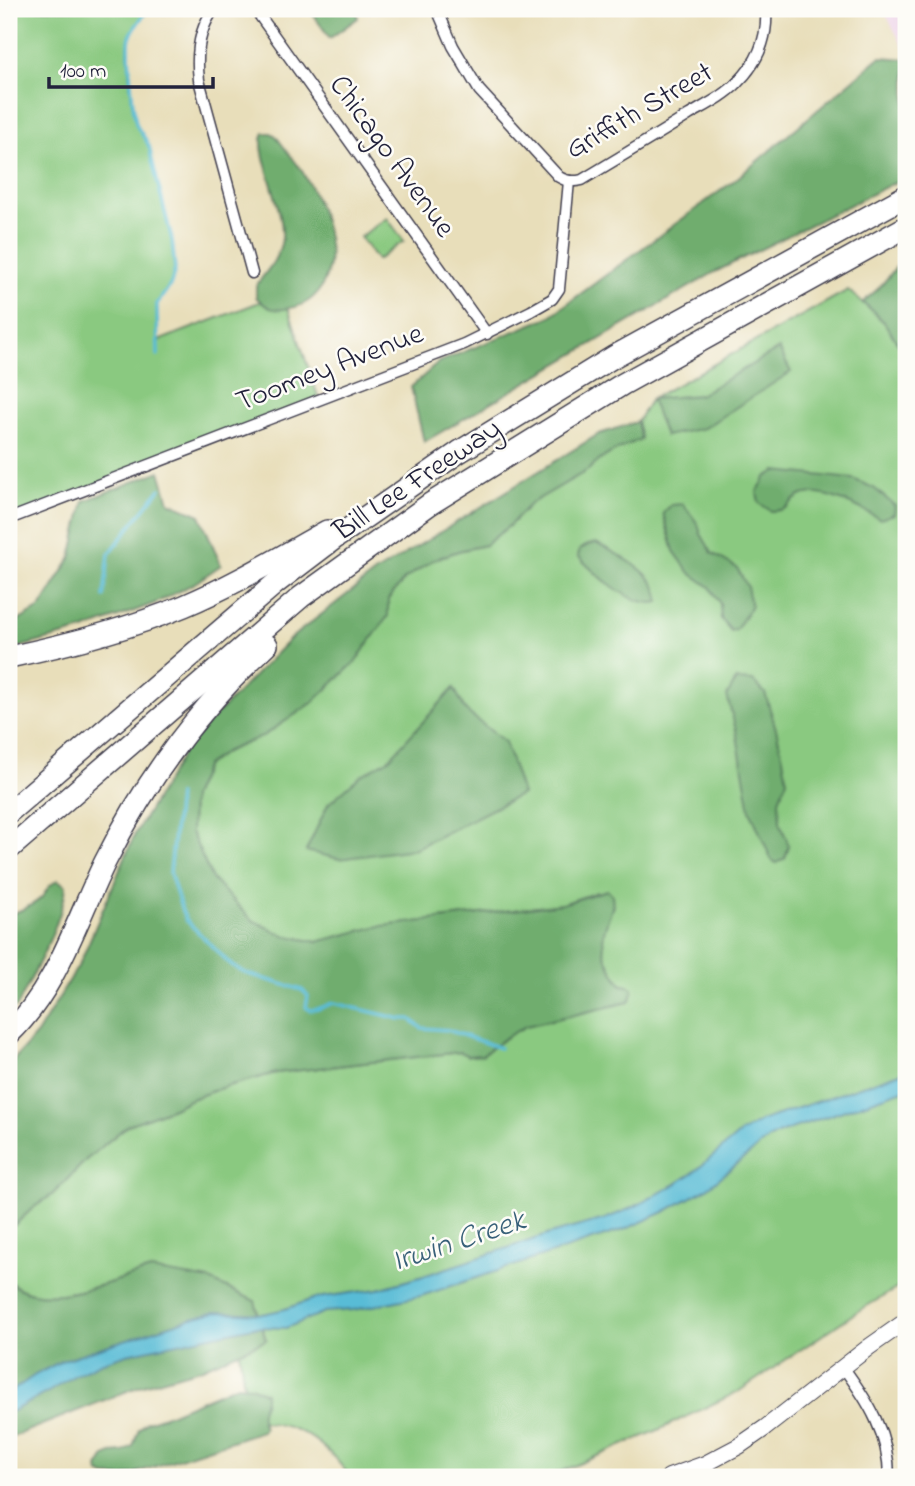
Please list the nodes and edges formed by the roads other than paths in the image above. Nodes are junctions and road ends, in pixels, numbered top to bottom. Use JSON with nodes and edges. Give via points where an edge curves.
{"nodes":[{"id":1,"x":214,"y":9,"type":"edge"},
{"id":2,"x":255,"y":9,"type":"edge"},
{"id":3,"x":437,"y":9,"type":"edge"},
{"id":4,"x":766,"y":9,"type":"edge"},
{"id":5,"x":569,"y":181,"type":"junction"},
{"id":6,"x":906,"y":196,"type":"edge"},
{"id":7,"x":906,"y":227,"type":"edge"},
{"id":8,"x":252,"y":273,"type":"dead end"},
{"id":9,"x":487,"y":334,"type":"junction"},
{"id":10,"x":412,"y":485,"type":"junction"},
{"id":11,"x":430,"y":503,"type":"junction"},
{"id":12,"x":9,"y":519,"type":"edge"},
{"id":13,"x":9,"y":657,"type":"edge"},
{"id":14,"x":9,"y":812,"type":"edge"},
{"id":15,"x":9,"y":849,"type":"edge"},
{"id":16,"x":9,"y":1034,"type":"edge"},
{"id":17,"x":906,"y":1321,"type":"edge"},
{"id":18,"x":843,"y":1367,"type":"junction"},
{"id":19,"x":669,"y":1477,"type":"edge"},
{"id":20,"x":889,"y":1477,"type":"edge"}],
"edges":[{"from":1,"to":8,"type":"street","via":[[200,37],[199,80]]},
{"from":2,"to":9,"type":"street","name":"Chicago Avenue"},
{"from":3,"to":5,"type":"street","via":[[479,90],[559,177]]},
{"from":4,"to":5,"type":"street","name":"Griffith Street","via":[[759,54],[732,89],[582,180]]},
{"from":5,"to":9,"type":"street","name":"Toomey Avenue","via":[[559,289],[531,311]]},
{"from":6,"to":10,"type":"highway","name":"Bill Lee Freeway","via":[[580,376]]},
{"from":7,"to":11,"type":"highway","name":"Bill Lee Freeway","via":[[623,384]]},
{"from":9,"to":12,"type":"street","name":"Toomey Avenue"},
{"from":10,"to":13,"type":"highway","via":[[251,575],[185,606]]},
{"from":10,"to":14,"type":"highway","name":"Bill Lee Freeway","via":[[276,583]]},
{"from":11,"to":15,"type":"highway","name":"Bill Lee Freeway","via":[[302,597]]},
{"from":11,"to":16,"type":"highway","via":[[246,664],[186,731],[117,837],[42,994]]},
{"from":17,"to":18,"type":"street"},
{"from":18,"to":19,"type":"street","via":[[739,1446]]},
{"from":18,"to":20,"type":"street","via":[[877,1419]]}]}
